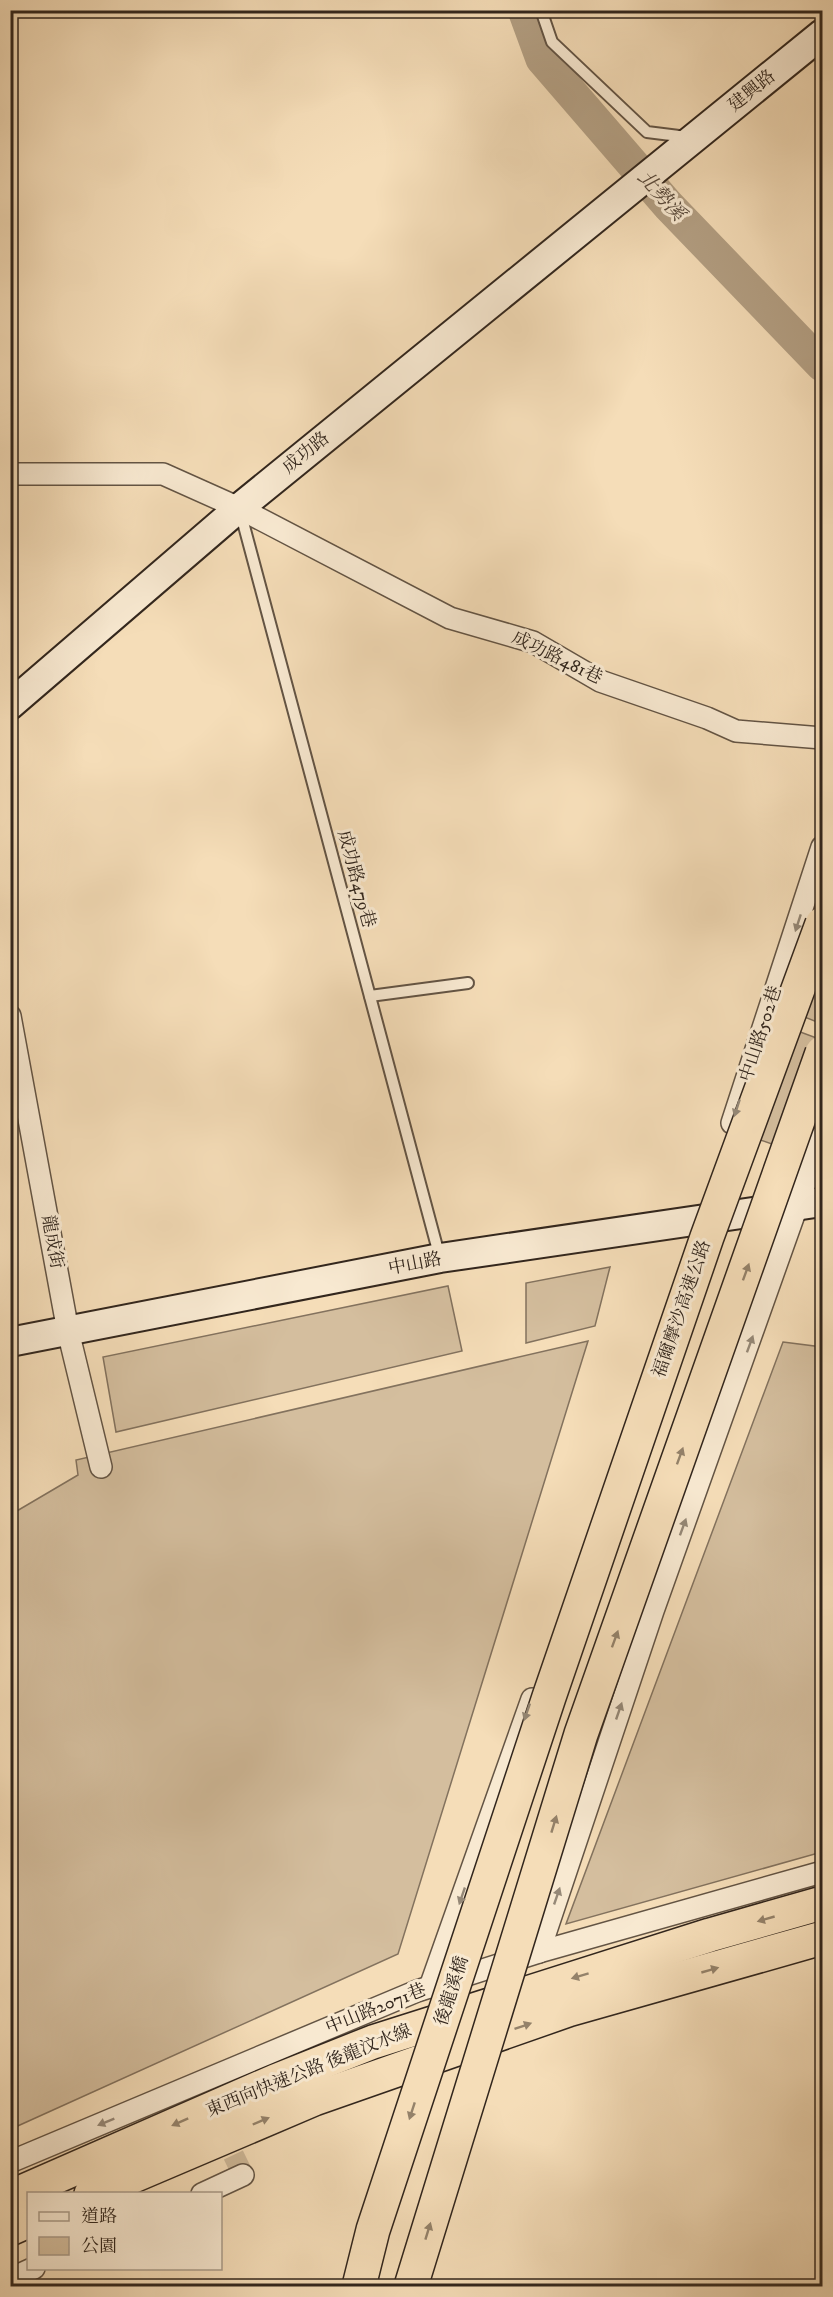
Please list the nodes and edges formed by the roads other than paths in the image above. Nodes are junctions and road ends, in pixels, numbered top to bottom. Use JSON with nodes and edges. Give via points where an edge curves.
{"nodes":[{"id":1,"x":541,"y":10,"type":"edge"},
{"id":2,"x":822,"y":34,"type":"edge"},
{"id":3,"x":687,"y":143,"type":"junction"},
{"id":4,"x":606,"y":208,"type":"joint"},
{"id":5,"x":10,"y":474,"type":"edge"},
{"id":6,"x":239,"y":508,"type":"junction"},
{"id":7,"x":10,"y":705,"type":"edge"},
{"id":8,"x":822,"y":738,"type":"edge"},
{"id":9,"x":822,"y":848,"type":"edge"},
{"id":10,"x":822,"y":924,"type":"edge"},
{"id":11,"x":468,"y":983,"type":"dead end"},
{"id":12,"x":370,"y":996,"type":"junction"},
{"id":13,"x":10,"y":1016,"type":"edge"},
{"id":14,"x":822,"y":1053,"type":"edge"},
{"id":15,"x":822,"y":1136,"type":"edge"},
{"id":16,"x":811,"y":1204,"type":"edge"},
{"id":17,"x":700,"y":1221,"type":"junction"},
{"id":18,"x":440,"y":1258,"type":"junction"},
{"id":19,"x":69,"y":1331,"type":"junction"},
{"id":20,"x":10,"y":1342,"type":"edge"},
{"id":21,"x":101,"y":1467,"type":"dead end"},
{"id":22,"x":549,"y":1696,"type":"joint"},
{"id":23,"x":822,"y":1872,"type":"edge"},
{"id":24,"x":822,"y":1904,"type":"edge"},
{"id":25,"x":822,"y":1938,"type":"edge"},
{"id":26,"x":539,"y":1952,"type":"junction"},
{"id":27,"x":430,"y":1987,"type":"junction"},
{"id":28,"x":10,"y":2163,"type":"edge"},
{"id":29,"x":243,"y":2175,"type":"dead end"},
{"id":30,"x":93,"y":2192,"type":"edge"},
{"id":31,"x":204,"y":2192,"type":"edge"},
{"id":32,"x":10,"y":2197,"type":"edge"},
{"id":33,"x":27,"y":2221,"type":"edge"},
{"id":34,"x":10,"y":2229,"type":"edge"},
{"id":35,"x":30,"y":2270,"type":"edge"},
{"id":36,"x":10,"y":2279,"type":"edge"},
{"id":37,"x":359,"y":2286,"type":"edge"},
{"id":38,"x":411,"y":2286,"type":"edge"}],
"edges":[{"from":1,"to":3,"type":"lane","via":[[552,42],[647,132]]},
{"from":2,"to":3,"type":"street","name":"建興路"},
{"from":3,"to":4,"type":"street","name":"建興路"},
{"from":4,"to":6,"type":"street","name":"成功路"},
{"from":5,"to":6,"type":"street","name":"成功路481巷","via":[[163,474]]},
{"from":6,"to":7,"type":"street","name":"成功路"},
{"from":6,"to":8,"type":"street","name":"成功路481巷","via":[[450,618],[533,642],[600,681],[736,731]]},
{"from":6,"to":12,"type":"lane","name":"成功路479巷"},
{"from":9,"to":17,"type":"street","name":"中山路502巷","one_way":true},
{"from":10,"to":22,"type":"highway","name":"福爾摩沙高速公路","bridge":true,"via":[[707,1237]]},
{"from":11,"to":12,"type":"lane"},
{"from":12,"to":18,"type":"lane","name":"成功路479巷"},
{"from":13,"to":19,"type":"street","name":"龍成街"},
{"from":38,"to":14,"type":"highway","one_way":true,"bridge":true,"via":[[581,1734]]},
{"from":15,"to":16,"type":"street"},
{"from":16,"to":17,"type":"street","name":"中山路"},
{"from":26,"to":16,"type":"street","one_way":true,"via":[[653,1611]]},
{"from":17,"to":18,"type":"street","name":"中山路"},
{"from":17,"to":27,"type":"street","name":"中山路502巷","one_way":true},
{"from":18,"to":19,"type":"street","name":"中山路"},
{"from":19,"to":20,"type":"street","name":"中山路"},
{"from":19,"to":21,"type":"street","name":"龍成街"},
{"from":22,"to":37,"type":"highway","name":"後龍溪橋","one_way":true,"bridge":true,"via":[[373,2230]]},
{"from":23,"to":26,"type":"street","name":"中山路2071巷"},
{"from":24,"to":32,"type":"highway","name":"東西向快速公路 後龍汶水線","one_way":true,"via":[[710,1935],[374,2042]]},
{"from":30,"to":25,"type":"highway","name":"東西向快速公路 後龍汶水線","one_way":true,"via":[[335,2091],[568,2010]]},
{"from":26,"to":27,"type":"street","name":"中山路2071巷"},
{"from":27,"to":28,"type":"street","name":"中山路2071巷","one_way":true},
{"from":29,"to":31,"type":"street"},
{"from":33,"to":34,"type":"highway"},
{"from":35,"to":36,"type":"street"}]}
